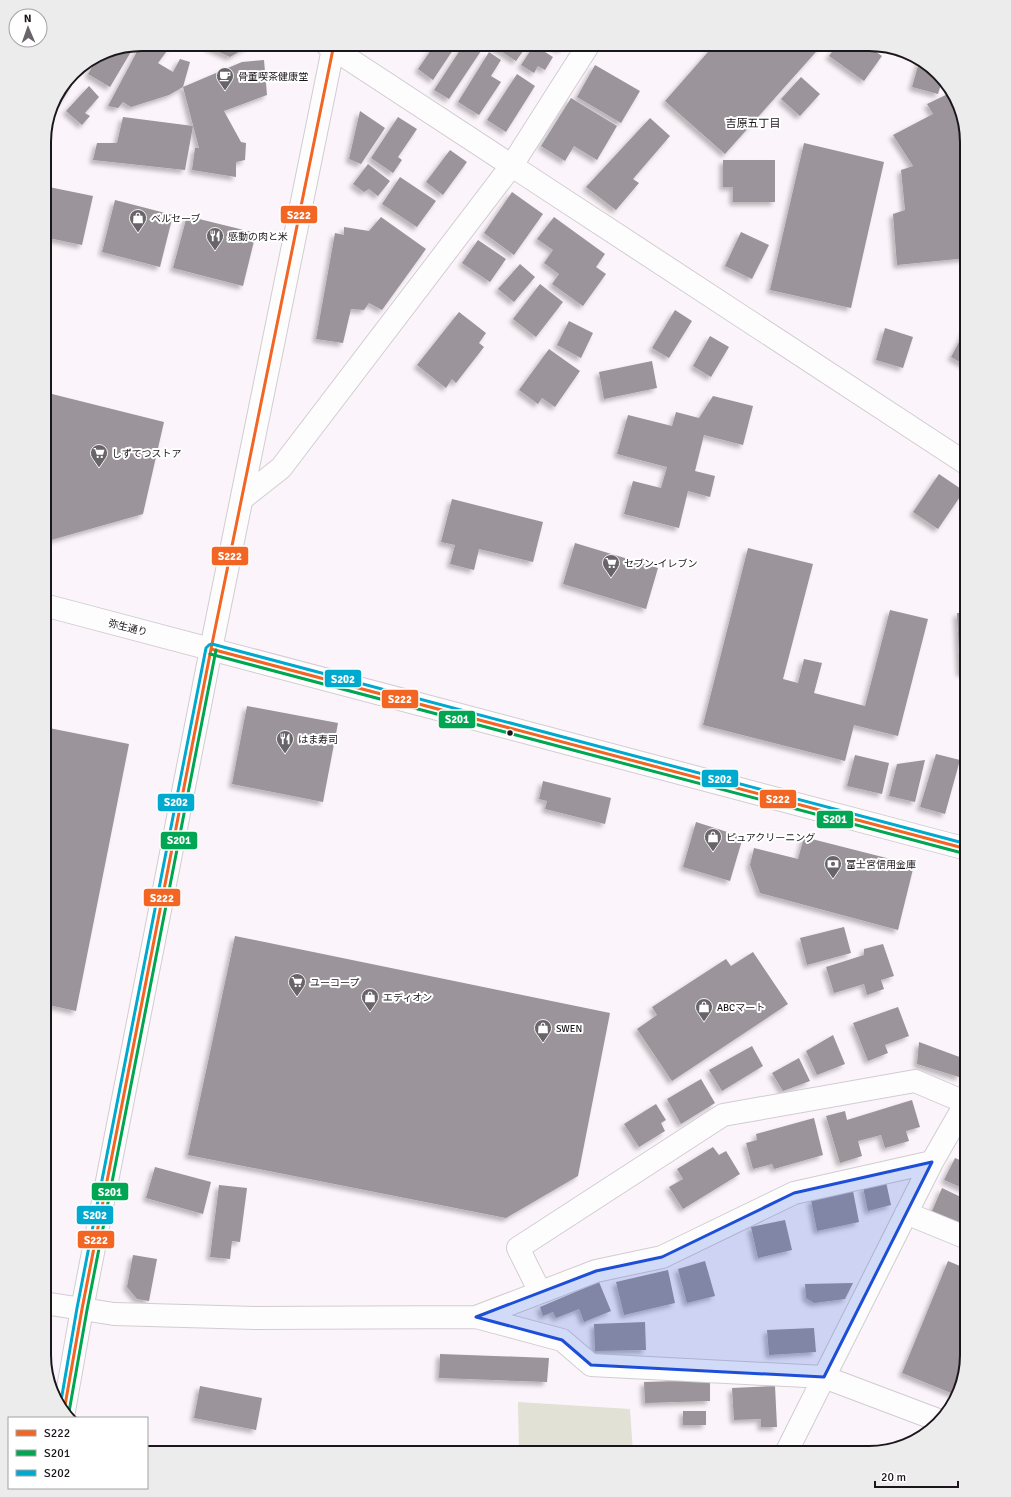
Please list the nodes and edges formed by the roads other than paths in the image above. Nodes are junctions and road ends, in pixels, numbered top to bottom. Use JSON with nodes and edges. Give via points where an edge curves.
{"nodes":[{"id":1,"x":330,"y":51,"type":"edge"},
{"id":2,"x":339,"y":51,"type":"edge"},
{"id":3,"x":585,"y":51,"type":"edge"},
{"id":4,"x":512,"y":165,"type":"junction"},
{"id":5,"x":960,"y":459,"type":"edge"},
{"id":6,"x":243,"y":498,"type":"junction"},
{"id":7,"x":51,"y":608,"type":"edge"},
{"id":8,"x":211,"y":648,"type":"junction"},
{"id":9,"x":960,"y":847,"type":"edge"},
{"id":10,"x":960,"y":1099,"type":"edge"},
{"id":11,"x":960,"y":1114,"type":"edge"},
{"id":12,"x":932,"y":1162,"type":"junction"},
{"id":13,"x":906,"y":1214,"type":"junction"},
{"id":14,"x":960,"y":1235,"type":"edge"},
{"id":15,"x":540,"y":1292,"type":"junction"},
{"id":16,"x":51,"y":1304,"type":"edge"},
{"id":17,"x":82,"y":1309,"type":"junction"},
{"id":18,"x":476,"y":1317,"type":"junction"},
{"id":19,"x":824,"y":1377,"type":"junction"},
{"id":20,"x":65,"y":1404,"type":"edge"},
{"id":21,"x":934,"y":1418,"type":"edge"},
{"id":22,"x":790,"y":1446,"type":"edge"}],
"edges":[{"from":1,"to":6,"type":"main road"},
{"from":2,"to":4,"type":"main road"},
{"from":3,"to":4,"type":"main road"},
{"from":4,"to":5,"type":"main road"},
{"from":4,"to":6,"type":"main road","via":[[281,468]]},
{"from":6,"to":8,"type":"main road"},
{"from":7,"to":8,"type":"main road","name":"弥生通り"},
{"from":8,"to":9,"type":"main road","name":"弥生通り"},
{"from":8,"to":17,"type":"main road"},
{"from":10,"to":15,"type":"main road","via":[[915,1082],[723,1115],[518,1248]]},
{"from":11,"to":12,"type":"main road"},
{"from":12,"to":13,"type":"main road"},
{"from":12,"to":15,"type":"main road","via":[[794,1193],[662,1257],[596,1271]]},
{"from":13,"to":14,"type":"main road"},
{"from":13,"to":19,"type":"main road"},
{"from":15,"to":18,"type":"main road"},
{"from":16,"to":17,"type":"main road"},
{"from":17,"to":18,"type":"main road","via":[[114,1314],[255,1318]]},
{"from":17,"to":20,"type":"main road"},
{"from":18,"to":19,"type":"main road","via":[[562,1340],[591,1365]]},
{"from":19,"to":21,"type":"main road"},
{"from":19,"to":22,"type":"main road"}]}
